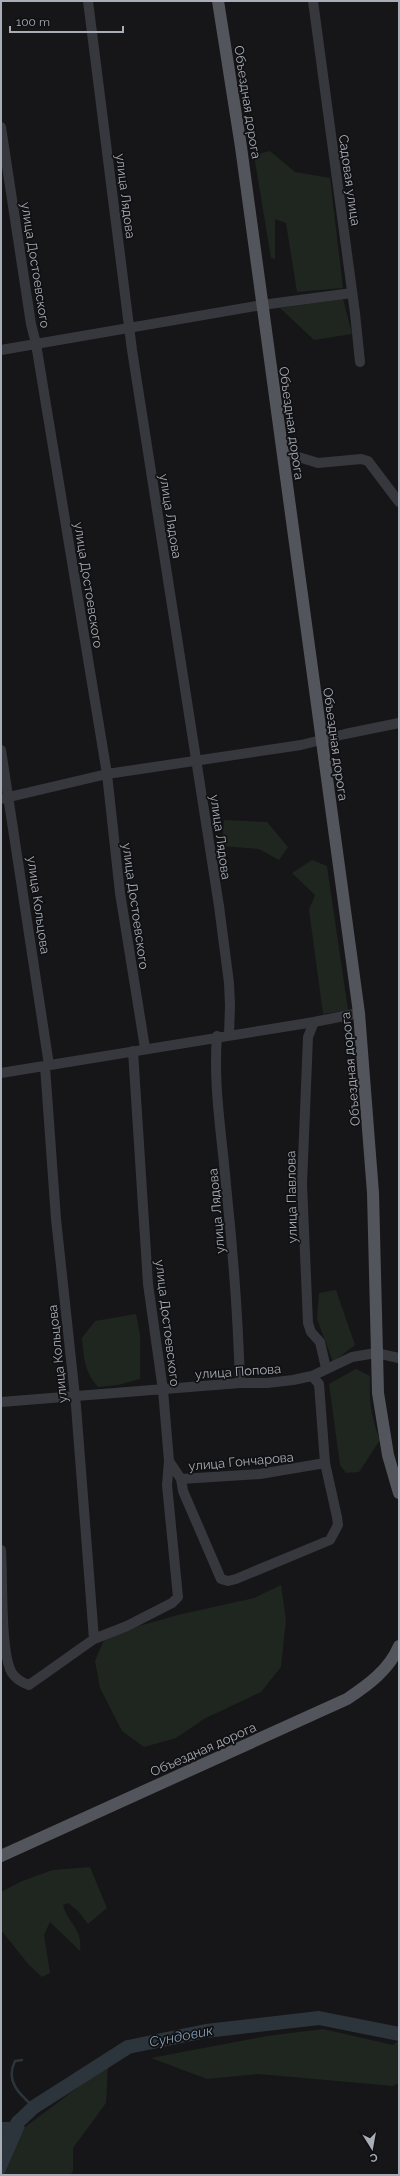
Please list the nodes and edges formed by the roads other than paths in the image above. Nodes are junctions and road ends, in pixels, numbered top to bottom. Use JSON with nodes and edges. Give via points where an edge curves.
{"nodes":[{"id":1,"x":88,"y":1,"type":"edge"},
{"id":2,"x":218,"y":1,"type":"edge"},
{"id":3,"x":313,"y":1,"type":"edge"},
{"id":4,"x":1,"y":127,"type":"edge"},
{"id":5,"x":352,"y":293,"type":"junction"},
{"id":6,"x":262,"y":305,"type":"junction"},
{"id":7,"x":130,"y":328,"type":"junction"},
{"id":8,"x":36,"y":344,"type":"junction"},
{"id":9,"x":1,"y":350,"type":"edge"},
{"id":10,"x":360,"y":362,"type":"dead end"},
{"id":11,"x":282,"y":452,"type":"junction"},
{"id":12,"x":399,"y":502,"type":"edge"},
{"id":13,"x":399,"y":723,"type":"edge"},
{"id":14,"x":321,"y":740,"type":"junction"},
{"id":15,"x":1,"y":750,"type":"edge"},
{"id":16,"x":198,"y":761,"type":"junction"},
{"id":17,"x":107,"y":774,"type":"junction"},
{"id":18,"x":5,"y":797,"type":"edge"},
{"id":19,"x":359,"y":1013,"type":"junction"},
{"id":20,"x":314,"y":1022,"type":"junction"},
{"id":21,"x":229,"y":1035,"type":"junction"},
{"id":22,"x":217,"y":1036,"type":"junction"},
{"id":23,"x":145,"y":1048,"type":"junction"},
{"id":24,"x":133,"y":1051,"type":"junction"},
{"id":25,"x":47,"y":1065,"type":"junction"},
{"id":26,"x":1,"y":1073,"type":"edge"},
{"id":27,"x":376,"y":1353,"type":"junction"},
{"id":28,"x":399,"y":1358,"type":"edge"},
{"id":29,"x":326,"y":1368,"type":"junction"},
{"id":30,"x":312,"y":1376,"type":"junction"},
{"id":31,"x":240,"y":1383,"type":"junction"},
{"id":32,"x":163,"y":1390,"type":"junction"},
{"id":33,"x":75,"y":1396,"type":"junction"},
{"id":34,"x":1,"y":1402,"type":"edge"},
{"id":35,"x":169,"y":1461,"type":"junction"},
{"id":36,"x":325,"y":1463,"type":"junction"},
{"id":37,"x":181,"y":1479,"type":"junction"},
{"id":38,"x":399,"y":1493,"type":"edge"},
{"id":39,"x":1,"y":1550,"type":"edge"},
{"id":40,"x":2,"y":1610,"type":"edge"},
{"id":41,"x":94,"y":1639,"type":"junction"},
{"id":42,"x":399,"y":1646,"type":"edge"},
{"id":43,"x":1,"y":1856,"type":"edge"}],
"edges":[{"from":1,"to":7,"type":"street","name":"улица Лядова"},
{"from":2,"to":6,"type":"main road","name":"Объездная дорога"},
{"from":3,"to":5,"type":"street","name":"Садовая улица"},
{"from":4,"to":8,"type":"street","name":"улица Достоевского"},
{"from":5,"to":6,"type":"street"},
{"from":5,"to":10,"type":"street","name":"Садовая улица"},
{"from":6,"to":7,"type":"street"},
{"from":6,"to":11,"type":"main road","name":"Объездная дорога"},
{"from":7,"to":8,"type":"street"},
{"from":7,"to":16,"type":"street","name":"улица Лядова","via":[[167,580]]},
{"from":8,"to":9,"type":"street"},
{"from":8,"to":17,"type":"street","name":"улица Достоевского"},
{"from":11,"to":12,"type":"street","via":[[318,463],[361,459],[368,461]]},
{"from":11,"to":14,"type":"main road","name":"Объездная дорога"},
{"from":13,"to":14,"type":"street"},
{"from":14,"to":16,"type":"street"},
{"from":14,"to":19,"type":"main road","name":"Объездная дорога"},
{"from":15,"to":18,"type":"street","name":"улица Кольцова"},
{"from":16,"to":17,"type":"street"},
{"from":16,"to":21,"type":"street","name":"улица Лядова","via":[[229,983]]},
{"from":17,"to":18,"type":"street"},
{"from":17,"to":23,"type":"street","name":"улица Достоевского","via":[[120,893]]},
{"from":18,"to":25,"type":"street","name":"улица Кольцова"},
{"from":19,"to":20,"type":"street"},
{"from":19,"to":27,"type":"main road","name":"Объездная дорога","via":[[373,1193]]},
{"from":20,"to":21,"type":"street"},
{"from":20,"to":29,"type":"street","name":"улица Павлова","via":[[308,1037],[302,1184],[308,1323],[311,1332],[320,1342]]},
{"from":21,"to":22,"type":"street"},
{"from":22,"to":23,"type":"street"},
{"from":22,"to":31,"type":"street","name":"улица Лядова","via":[[215,1074],[232,1241]]},
{"from":23,"to":24,"type":"street"},
{"from":24,"to":25,"type":"street"},
{"from":24,"to":32,"type":"street","name":"улица Достоевского","via":[[148,1284]]},
{"from":25,"to":26,"type":"street"},
{"from":25,"to":33,"type":"street","name":"улица Кольцова","via":[[56,1219]]},
{"from":27,"to":28,"type":"street"},
{"from":27,"to":29,"type":"street","name":"улица Попова","via":[[352,1357]]},
{"from":27,"to":38,"type":"main road","name":"Объездная дорога","via":[[383,1431]]},
{"from":29,"to":30,"type":"street","name":"улица Попова"},
{"from":30,"to":31,"type":"street","name":"улица Попова","via":[[267,1383]]},
{"from":30,"to":36,"type":"street","via":[[319,1384]]},
{"from":31,"to":32,"type":"street","name":"улица Попова"},
{"from":32,"to":33,"type":"street","name":"улица Попова"},
{"from":32,"to":35,"type":"street","name":"улица Достоевского"},
{"from":33,"to":34,"type":"street","name":"улица Попова"},
{"from":33,"to":41,"type":"street","name":"улица Кольцова"},
{"from":35,"to":37,"type":"street","name":"улица Гончарова"},
{"from":35,"to":41,"type":"street","name":"улица Достоевского","via":[[167,1485],[178,1597],[172,1603],[127,1626]]},
{"from":36,"to":37,"type":"street","name":"улица Гончарова","via":[[260,1474]]},
{"from":36,"to":37,"type":"street","via":[[338,1525],[330,1540],[236,1580],[228,1581],[222,1579],[183,1491]]},
{"from":39,"to":40,"type":"street"},
{"from":40,"to":41,"type":"street","via":[[8,1662],[12,1673],[21,1682],[29,1685]]},
{"from":42,"to":43,"type":"main road","name":"Объездная дорога","via":[[385,1668],[371,1683],[347,1699]]}]}
